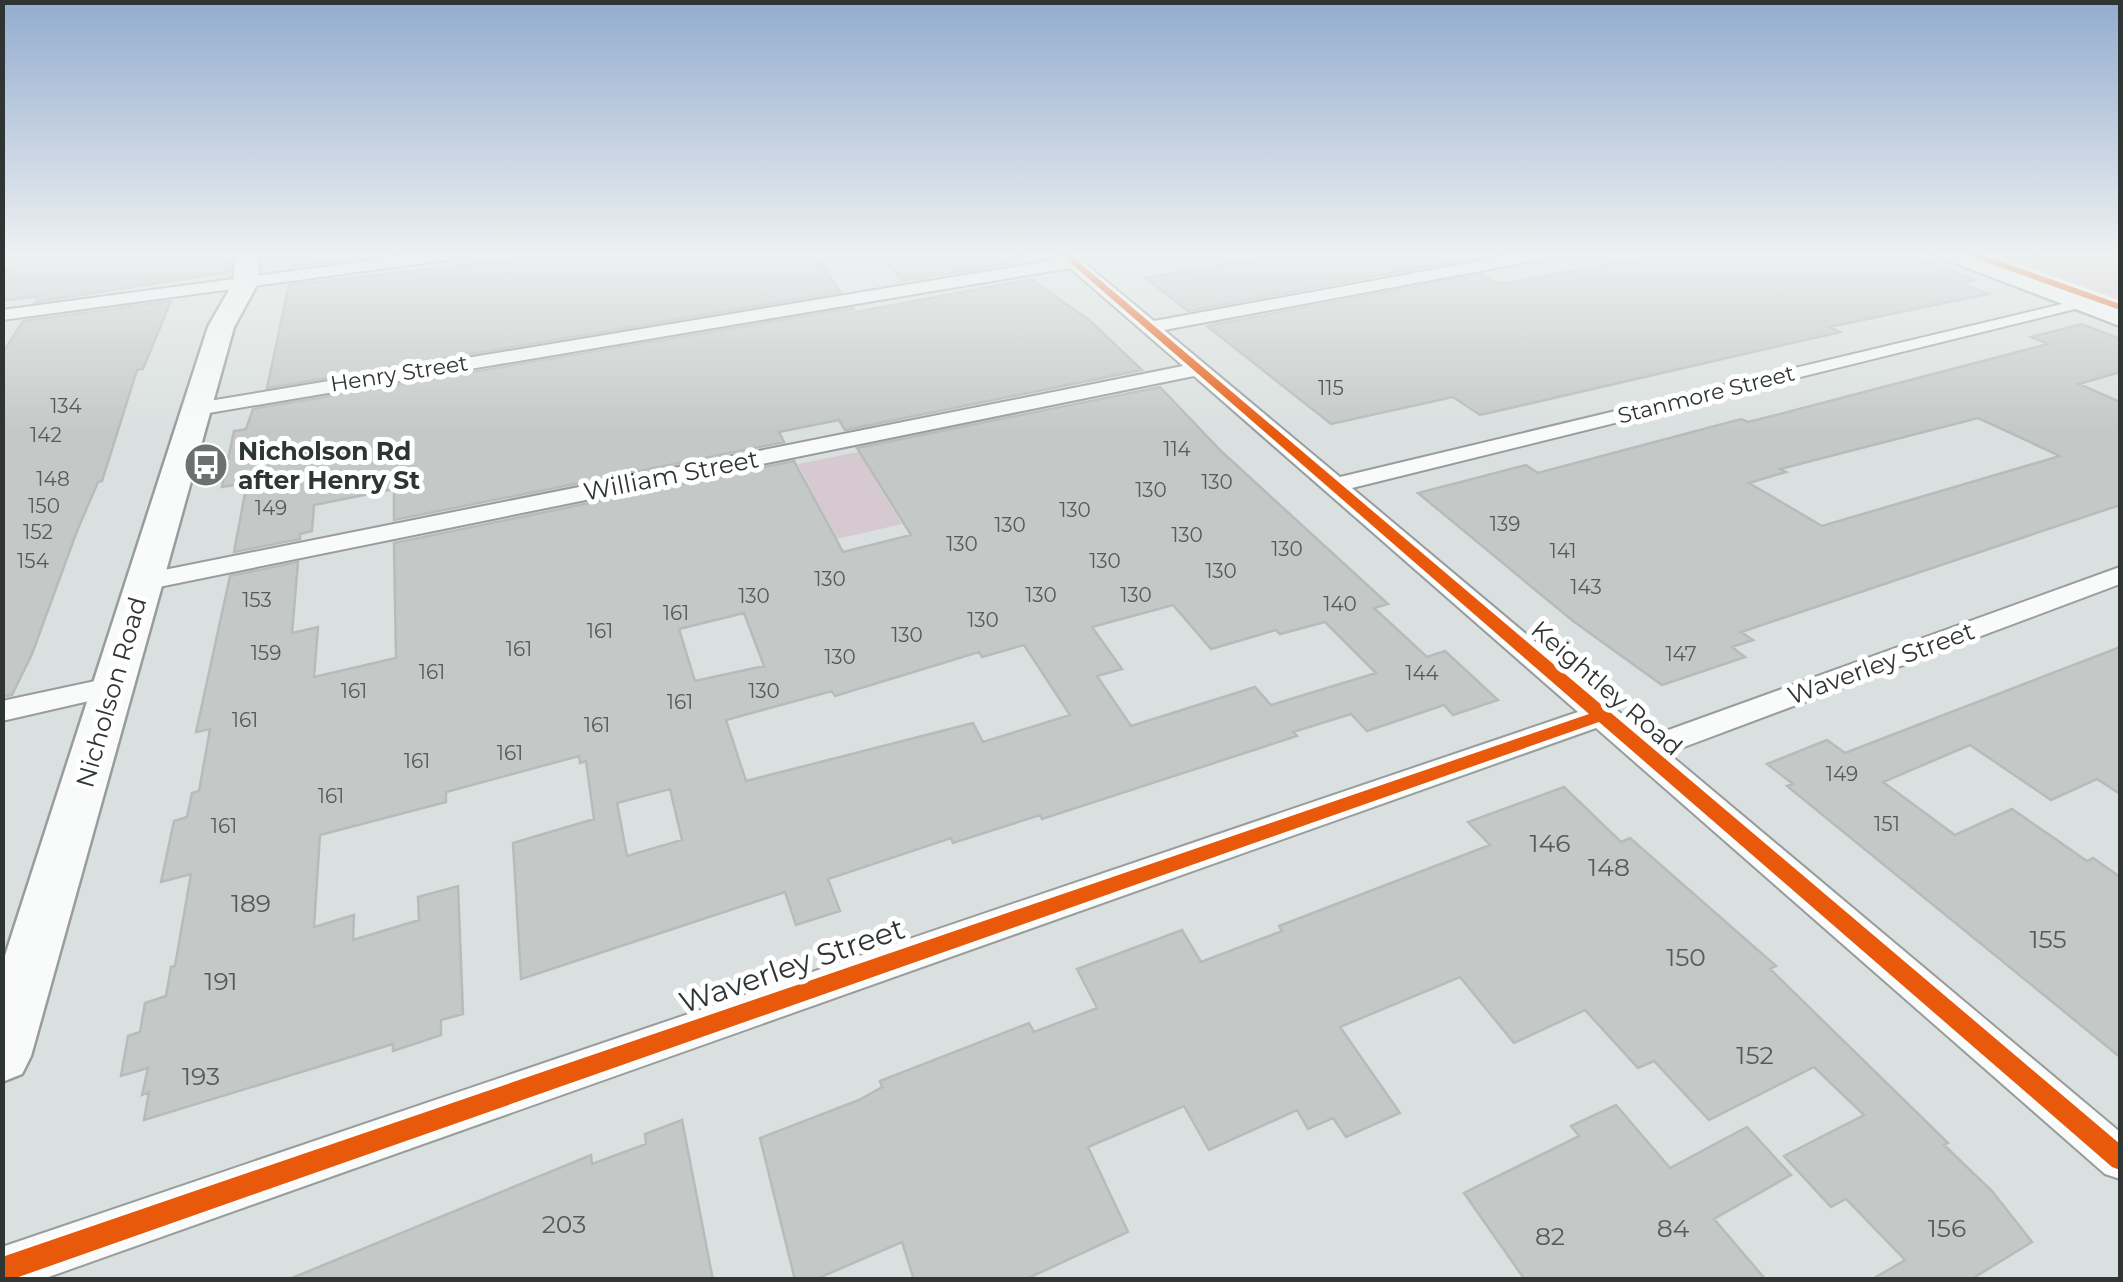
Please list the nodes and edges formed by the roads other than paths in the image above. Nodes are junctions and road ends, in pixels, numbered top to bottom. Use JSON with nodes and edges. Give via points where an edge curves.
{"nodes":[{"id":1,"x":224,"y":313,"type":"edge"},
{"id":2,"x":750,"y":313,"type":"edge"},
{"id":3,"x":1133,"y":313,"type":"edge"},
{"id":4,"x":1221,"y":313,"type":"edge"},
{"id":5,"x":2036,"y":313,"type":"edge"},
{"id":6,"x":1150,"y":327,"type":"junction"},
{"id":7,"x":1198,"y":369,"type":"junction"},
{"id":8,"x":197,"y":408,"type":"junction"},
{"id":9,"x":1334,"y":485,"type":"junction"},
{"id":10,"x":2120,"y":575,"type":"edge"},
{"id":11,"x":144,"y":582,"type":"junction"},
{"id":12,"x":114,"y":686,"type":"junction"},
{"id":13,"x":2,"y":710,"type":"edge"},
{"id":14,"x":1599,"y":716,"type":"junction"},
{"id":15,"x":1641,"y":752,"type":"junction"},
{"id":16,"x":2,"y":1056,"type":"edge"},
{"id":17,"x":2120,"y":1159,"type":"edge"},
{"id":18,"x":2,"y":1270,"type":"edge"}],
"edges":[{"from":1,"to":8,"type":"main road","name":"Nicholson Road"},
{"from":2,"to":8,"type":"street","name":"Henry Street"},
{"from":3,"to":6,"type":"street","name":"Keightley Road"},
{"from":4,"to":6,"type":"street"},
{"from":5,"to":9,"type":"street","name":"Stanmore Street"},
{"from":6,"to":7,"type":"street","name":"Keightley Road"},
{"from":7,"to":9,"type":"street","name":"Keightley Road"},
{"from":7,"to":11,"type":"street","name":"William Street"},
{"from":8,"to":11,"type":"main road","name":"Nicholson Road"},
{"from":9,"to":14,"type":"street","name":"Keightley Road"},
{"from":10,"to":15,"type":"street","name":"Waverley Street"},
{"from":11,"to":12,"type":"main road","name":"Nicholson Road"},
{"from":12,"to":13,"type":"street"},
{"from":12,"to":16,"type":"main road","name":"Nicholson Road"},
{"from":14,"to":15,"type":"street","name":"Keightley Road"},
{"from":14,"to":18,"type":"street","name":"Waverley Street"},
{"from":15,"to":17,"type":"street","name":"Keightley Road"}]}
